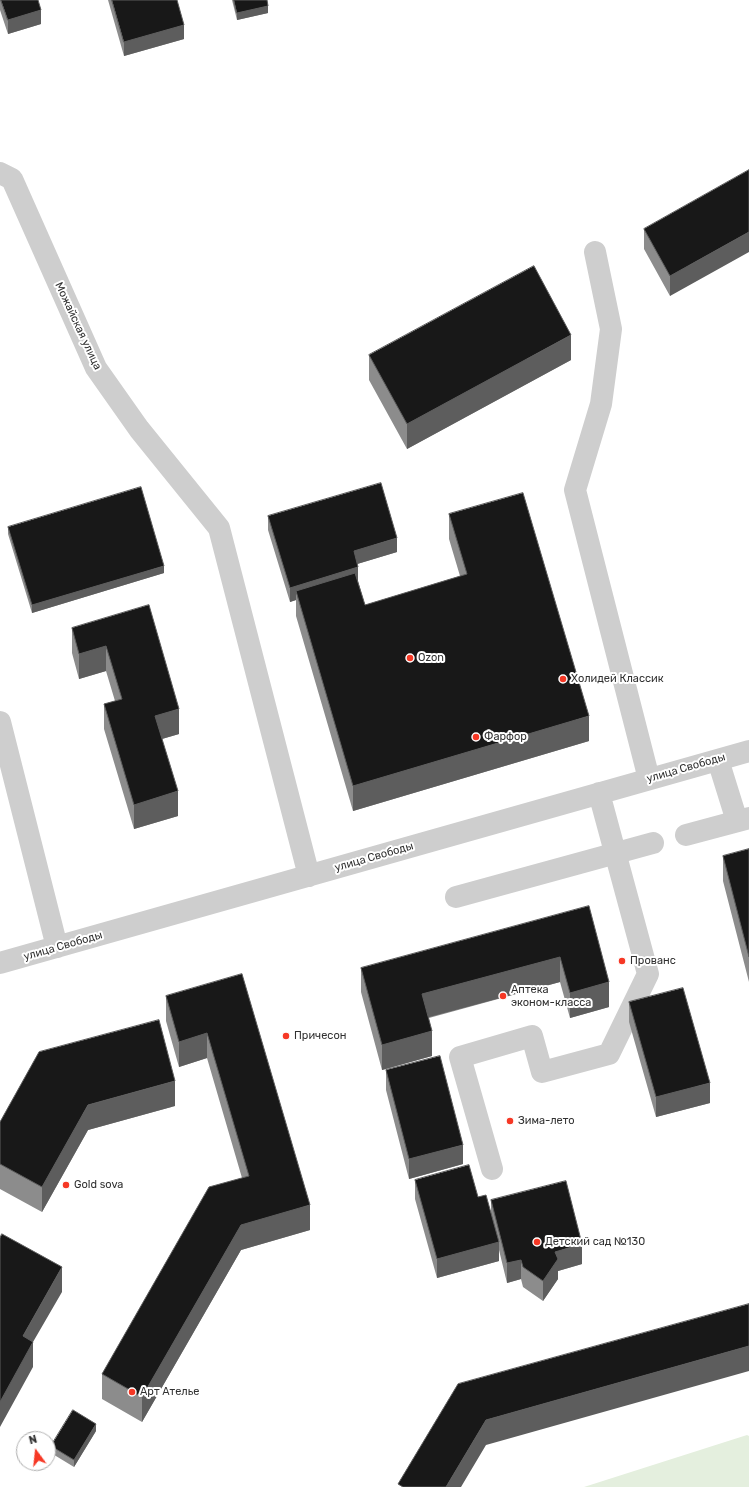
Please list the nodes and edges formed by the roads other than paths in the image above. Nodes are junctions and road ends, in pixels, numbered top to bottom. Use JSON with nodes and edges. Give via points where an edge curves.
{"nodes":[{"id":1,"x":0,"y":173,"type":"edge"},
{"id":2,"x":595,"y":252,"type":"dead end"},
{"id":3,"x":0,"y":722,"type":"edge"},
{"id":4,"x":749,"y":751,"type":"edge"},
{"id":5,"x":718,"y":760,"type":"junction"},
{"id":6,"x":649,"y":779,"type":"junction"},
{"id":7,"x":599,"y":793,"type":"junction"},
{"id":8,"x":743,"y":819,"type":"edge"},
{"id":9,"x":686,"y":835,"type":"dead end"},
{"id":10,"x":653,"y":843,"type":"dead end"},
{"id":11,"x":616,"y":853,"type":"junction"},
{"id":12,"x":309,"y":876,"type":"junction"},
{"id":13,"x":456,"y":897,"type":"dead end"},
{"id":14,"x":57,"y":947,"type":"junction"},
{"id":15,"x":0,"y":964,"type":"edge"},
{"id":16,"x":492,"y":1169,"type":"dead end"}],
"edges":[{"from":1,"to":12,"type":"street","name":"Можайская улица","via":[[12,179],[96,368],[139,429],[219,528]]},
{"from":2,"to":6,"type":"street","via":[[611,329],[601,404],[574,490]]},
{"from":3,"to":14,"type":"street"},
{"from":4,"to":5,"type":"street","name":"улица Свободы"},
{"from":5,"to":6,"type":"street","name":"улица Свободы"},
{"from":5,"to":8,"type":"street"},
{"from":6,"to":7,"type":"street","name":"улица Свободы"},
{"from":7,"to":11,"type":"street"},
{"from":7,"to":12,"type":"street","name":"улица Свободы"},
{"from":8,"to":9,"type":"street"},
{"from":10,"to":11,"type":"street"},
{"from":11,"to":13,"type":"street"},
{"from":11,"to":16,"type":"street","via":[[648,974],[608,1054],[542,1072],[532,1036],[460,1057]]},
{"from":12,"to":14,"type":"street","name":"улица Свободы"},
{"from":14,"to":15,"type":"street","name":"улица Свободы"}]}
